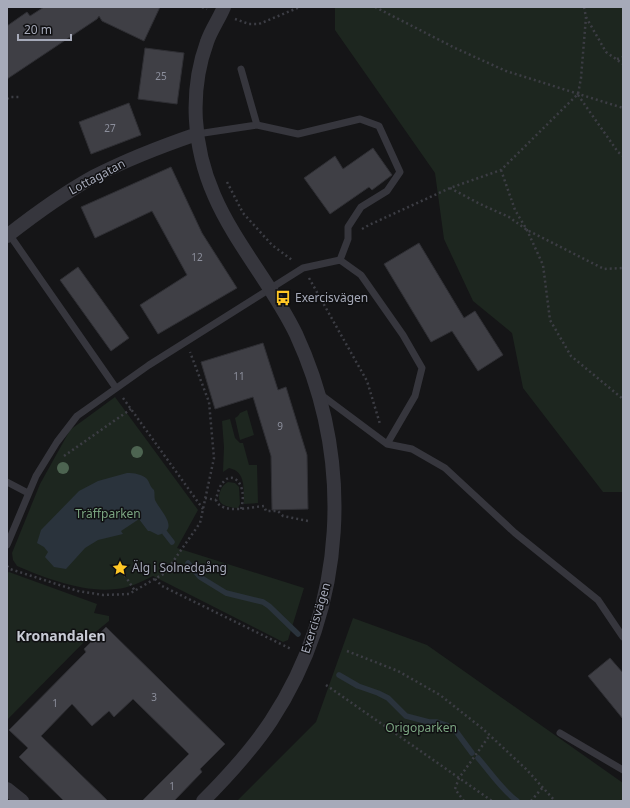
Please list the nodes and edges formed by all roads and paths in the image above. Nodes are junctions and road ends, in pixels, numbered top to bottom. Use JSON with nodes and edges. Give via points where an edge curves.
{"nodes":[{"id":1,"x":202,"y":7,"type":"edge"},
{"id":2,"x":300,"y":7,"type":"edge"},
{"id":3,"x":375,"y":7,"type":"edge"},
{"id":4,"x":584,"y":7,"type":"edge"},
{"id":5,"x":223,"y":11,"type":"edge"},
{"id":6,"x":586,"y":17,"type":"junction"},
{"id":7,"x":623,"y":57,"type":"edge"},
{"id":8,"x":617,"y":60,"type":"junction"},
{"id":9,"x":623,"y":64,"type":"edge"},
{"id":10,"x":241,"y":69,"type":"dead end"},
{"id":11,"x":578,"y":94,"type":"junction"},
{"id":12,"x":19,"y":97,"type":"dead end"},
{"id":13,"x":7,"y":99,"type":"edge"},
{"id":14,"x":623,"y":108,"type":"edge"},
{"id":15,"x":257,"y":125,"type":"junction"},
{"id":16,"x":197,"y":134,"type":"junction"},
{"id":17,"x":623,"y":156,"type":"edge"},
{"id":18,"x":501,"y":170,"type":"junction"},
{"id":19,"x":224,"y":176,"type":"dead end"},
{"id":20,"x":450,"y":188,"type":"junction"},
{"id":21,"x":527,"y":230,"type":"junction"},
{"id":22,"x":8,"y":235,"type":"edge"},
{"id":23,"x":348,"y":239,"type":"junction"},
{"id":24,"x":340,"y":260,"type":"junction"},
{"id":25,"x":303,"y":268,"type":"junction"},
{"id":26,"x":623,"y":268,"type":"edge"},
{"id":27,"x":270,"y":289,"type":"junction"},
{"id":28,"x":186,"y":342,"type":"junction"},
{"id":29,"x":116,"y":388,"type":"junction"},
{"id":30,"x":318,"y":393,"type":"junction"},
{"id":31,"x":623,"y":399,"type":"edge"},
{"id":32,"x":130,"y":409,"type":"junction"},
{"id":33,"x":387,"y":444,"type":"junction"},
{"id":34,"x":42,"y":466,"type":"junction"},
{"id":35,"x":7,"y":482,"type":"edge"},
{"id":36,"x":28,"y":493,"type":"junction"},
{"id":37,"x":205,"y":498,"type":"junction"},
{"id":38,"x":216,"y":500,"type":"junction"},
{"id":39,"x":203,"y":509,"type":"junction"},
{"id":40,"x":241,"y":509,"type":"junction"},
{"id":41,"x":308,"y":521,"type":"dead end"},
{"id":42,"x":7,"y":545,"type":"edge"},
{"id":43,"x":7,"y":566,"type":"edge"},
{"id":44,"x":122,"y":571,"type":"dead end"},
{"id":45,"x":154,"y":579,"type":"junction"},
{"id":46,"x":135,"y":591,"type":"junction"},
{"id":47,"x":623,"y":637,"type":"edge"},
{"id":48,"x":347,"y":652,"type":"dead end"},
{"id":49,"x":305,"y":656,"type":"junction"},
{"id":50,"x":326,"y":685,"type":"dead end"},
{"id":51,"x":560,"y":733,"type":"dead end"},
{"id":52,"x":490,"y":735,"type":"junction"},
{"id":53,"x":623,"y":770,"type":"edge"},
{"id":54,"x":459,"y":778,"type":"junction"},
{"id":55,"x":543,"y":787,"type":"junction"},
{"id":56,"x":7,"y":788,"type":"edge"},
{"id":57,"x":22,"y":801,"type":"edge"},
{"id":58,"x":203,"y":801,"type":"edge"},
{"id":59,"x":464,"y":801,"type":"edge"},
{"id":60,"x":492,"y":801,"type":"edge"},
{"id":61,"x":531,"y":801,"type":"edge"},
{"id":62,"x":555,"y":801,"type":"edge"}],
"edges":[{"from":1,"to":5,"type":"path"},
{"from":2,"to":5,"type":"path","via":[[259,24],[249,24]]},
{"from":3,"to":11,"type":"path","via":[[455,48],[506,70]]},
{"from":4,"to":6,"type":"path"},
{"from":5,"to":16,"type":"street","name":"Exercisvägen","via":[[212,29],[199,70],[196,98]]},
{"from":6,"to":8,"type":"path","via":[[606,52]]},
{"from":6,"to":11,"type":"path"},
{"from":7,"to":8,"type":"path"},
{"from":8,"to":9,"type":"path"},
{"from":10,"to":15,"type":"lane"},
{"from":11,"to":14,"type":"path"},
{"from":11,"to":17,"type":"path"},
{"from":11,"to":18,"type":"path"},
{"from":12,"to":13,"type":"path"},
{"from":15,"to":16,"type":"lane"},
{"from":15,"to":23,"type":"lane","via":[[298,134],[360,118],[379,126],[400,172],[387,191],[361,207],[348,227]]},
{"from":16,"to":22,"type":"street","name":"Lottagatan","via":[[134,157],[94,176],[62,195]]},
{"from":16,"to":27,"type":"street","name":"Exercisvägen","via":[[204,169],[214,196]]},
{"from":18,"to":20,"type":"path"},
{"from":18,"to":21,"type":"path","via":[[515,210]]},
{"from":19,"to":25,"type":"path","via":[[243,213],[272,245]]},
{"from":20,"to":21,"type":"path","via":[[509,217]]},
{"from":20,"to":23,"type":"path","via":[[369,225]]},
{"from":21,"to":26,"type":"path","via":[[604,269]]},
{"from":21,"to":31,"type":"path","via":[[543,265],[550,320],[571,356]]},
{"from":22,"to":29,"type":"lane"},
{"from":23,"to":24,"type":"lane"},
{"from":24,"to":25,"type":"lane"},
{"from":24,"to":33,"type":"lane","via":[[361,275],[403,335],[422,368],[415,396]]},
{"from":25,"to":27,"type":"lane"},
{"from":25,"to":33,"type":"path","via":[[366,381]]},
{"from":27,"to":28,"type":"lane"},
{"from":27,"to":30,"type":"street","name":"Exercisvägen","via":[[295,332]]},
{"from":28,"to":29,"type":"lane"},
{"from":28,"to":37,"type":"path","via":[[209,402],[214,458]]},
{"from":29,"to":32,"type":"path"},
{"from":29,"to":34,"type":"lane","via":[[78,416],[56,442]]},
{"from":30,"to":33,"type":"lane"},
{"from":30,"to":49,"type":"street","name":"Exercisvägen","via":[[332,462],[335,516],[324,597]]},
{"from":32,"to":34,"type":"path","via":[[51,465]]},
{"from":32,"to":39,"type":"path"},
{"from":33,"to":47,"type":"lane","via":[[412,449],[445,468],[514,534],[598,600]]},
{"from":34,"to":36,"type":"lane"},
{"from":35,"to":36,"type":"lane"},
{"from":36,"to":42,"type":"lane"},
{"from":37,"to":38,"type":"path"},
{"from":37,"to":39,"type":"path"},
{"from":38,"to":40,"type":"path","via":[[220,506]]},
{"from":38,"to":40,"type":"path","via":[[222,483],[233,478],[241,486]]},
{"from":39,"to":45,"type":"path","via":[[200,523],[165,573]]},
{"from":40,"to":41,"type":"path","via":[[264,506],[266,511],[278,511],[283,516]]},
{"from":43,"to":46,"type":"path","via":[[78,591],[103,595],[129,594]]},
{"from":44,"to":46,"type":"path"},
{"from":45,"to":46,"type":"path"},
{"from":45,"to":49,"type":"path","via":[[162,586]]},
{"from":48,"to":52,"type":"path","via":[[398,671],[440,695]]},
{"from":49,"to":58,"type":"street","name":"Exercisvägen","via":[[285,698],[255,743]]},
{"from":50,"to":54,"type":"path"},
{"from":51,"to":53,"type":"lane"},
{"from":52,"to":54,"type":"path"},
{"from":52,"to":55,"type":"path"},
{"from":54,"to":59,"type":"path","via":[[455,789]]},
{"from":54,"to":60,"type":"path"},
{"from":55,"to":61,"type":"path"},
{"from":55,"to":62,"type":"path"},
{"from":56,"to":57,"type":"street"}]}
